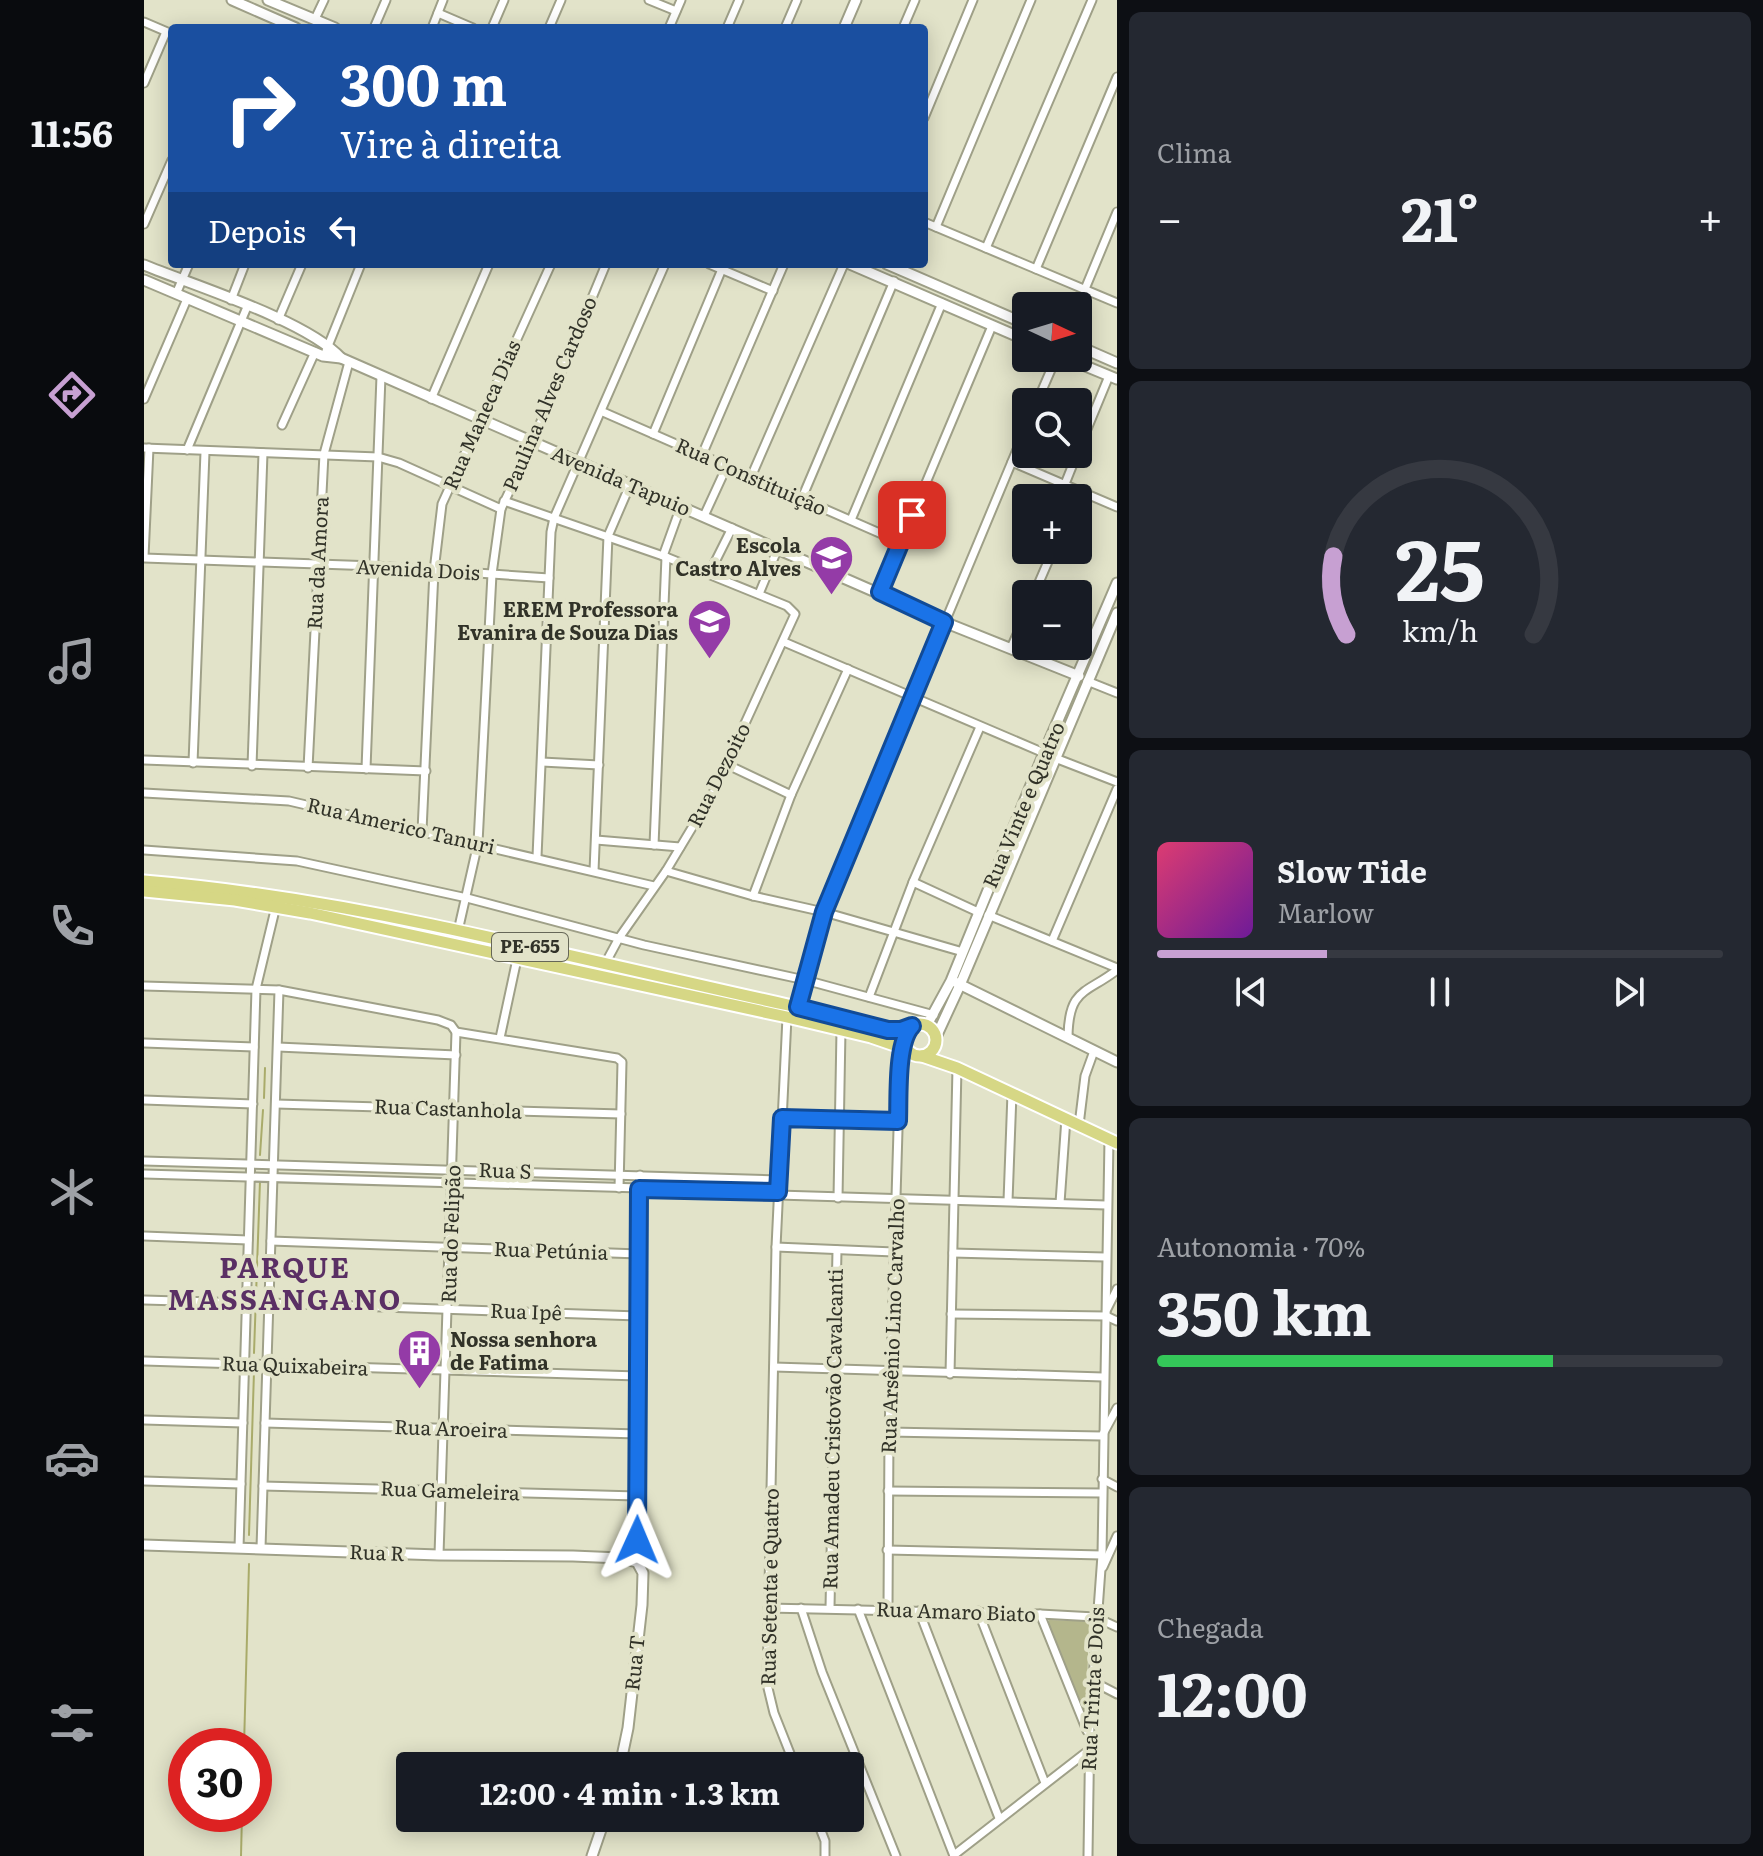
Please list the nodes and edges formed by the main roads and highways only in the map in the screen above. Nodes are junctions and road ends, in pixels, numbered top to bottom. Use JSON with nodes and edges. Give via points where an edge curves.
{"nodes":[{"id":1,"x":144,"y":881,"type":"edge"},
{"id":2,"x":144,"y":891,"type":"edge"},
{"id":3,"x":912,"y":1026,"type":"junction"},
{"id":4,"x":905,"y":1047,"type":"junction"},
{"id":5,"x":922,"y":1056,"type":"junction"},
{"id":6,"x":1113,"y":1141,"type":"edge"}],
"edges":[{"from":1,"to":3,"type":"main road","number":"PE-655","via":[[278,897],[458,931],[888,1030]]},
{"from":2,"to":4,"type":"main road","number":"PE-655","via":[[276,906]]},
{"from":3,"to":4,"type":"main road","via":[[904,1036]]},
{"from":3,"to":5,"type":"main road","number":"PE-655","via":[[931,1020],[935,1047]]},
{"from":4,"to":5,"type":"main road","number":"PE-655"},
{"from":5,"to":6,"type":"main road","number":"PE-655"}]}
